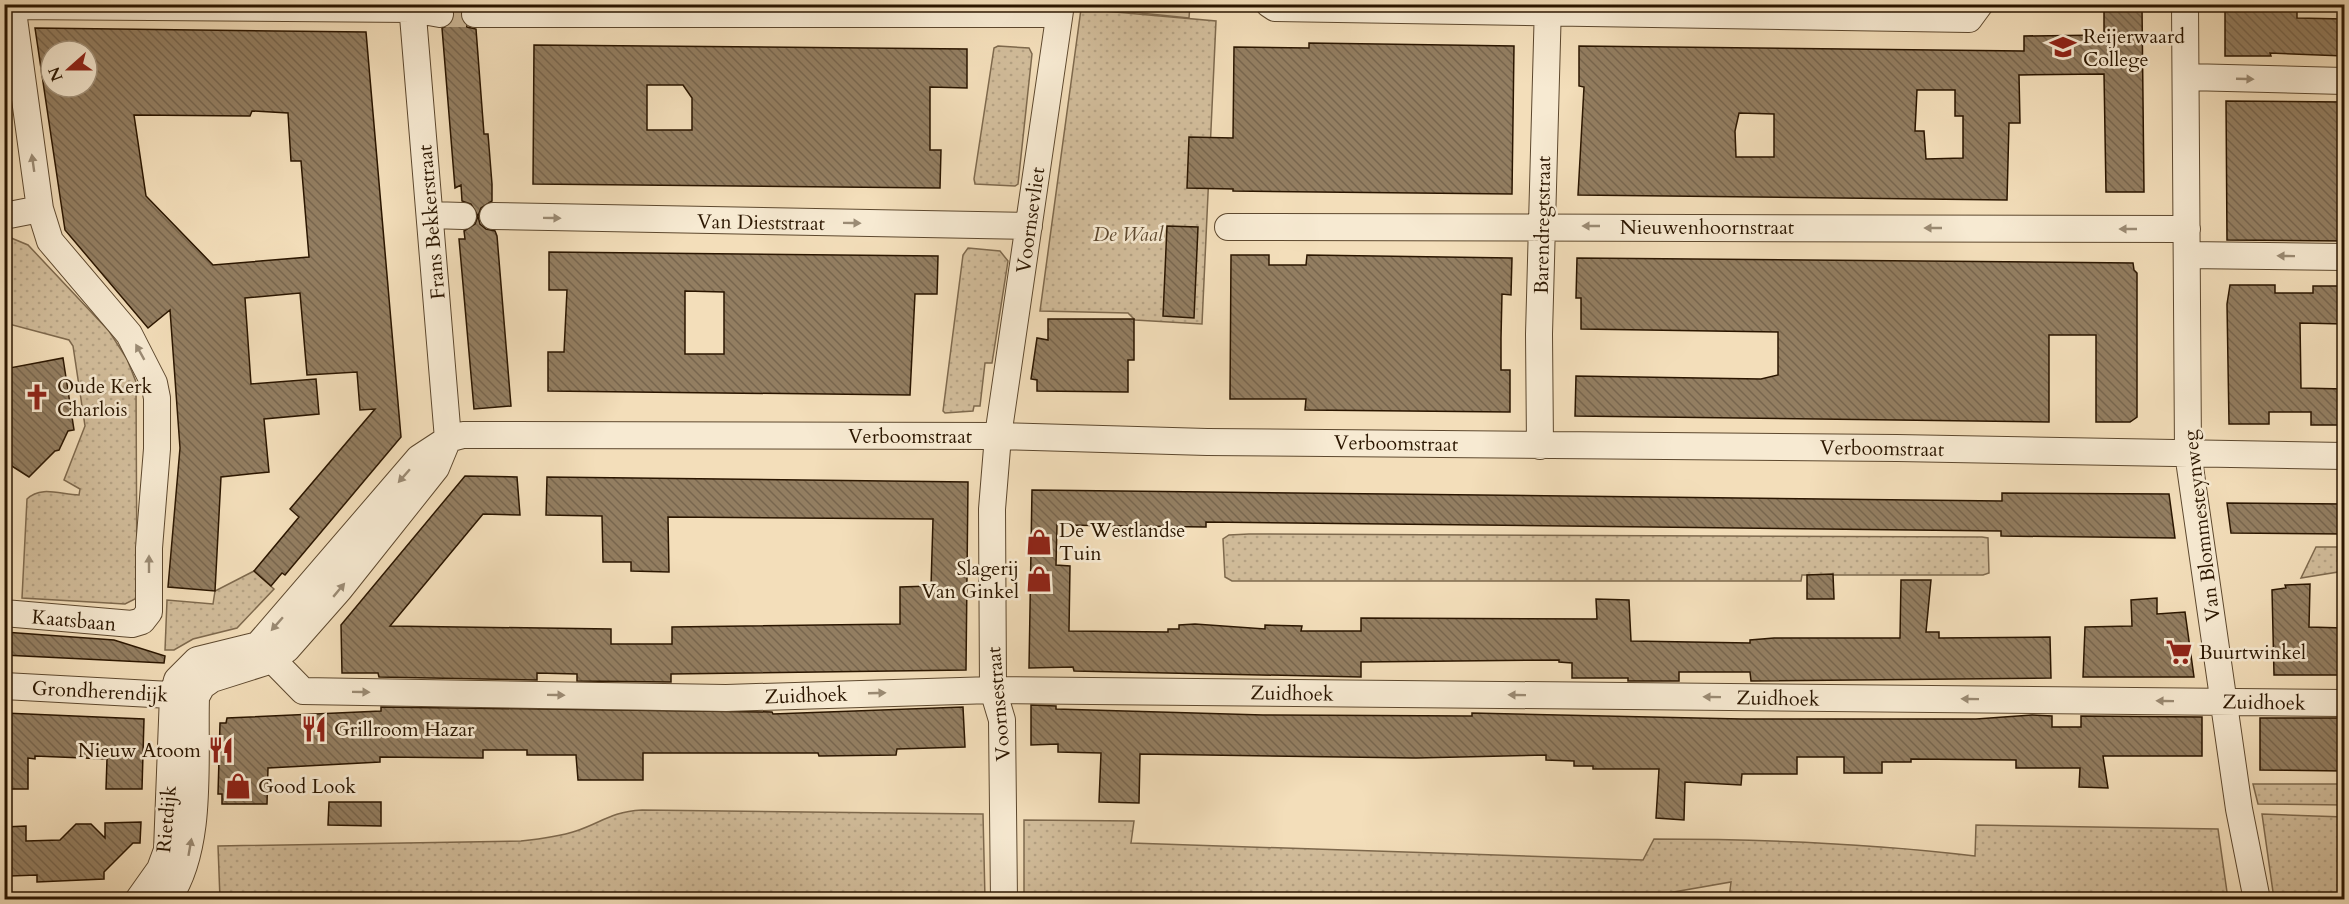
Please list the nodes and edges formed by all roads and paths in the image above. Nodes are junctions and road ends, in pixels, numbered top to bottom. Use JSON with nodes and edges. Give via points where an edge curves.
{"nodes":[{"id":1,"x":1269,"y":4,"type":"edge"},
{"id":2,"x":1980,"y":4,"type":"edge"},
{"id":3,"x":2184,"y":4,"type":"edge"},
{"id":4,"x":12,"y":5,"type":"edge"},
{"id":5,"x":412,"y":7,"type":"edge"},
{"id":6,"x":1548,"y":8,"type":"edge"},
{"id":7,"x":1060,"y":9,"type":"edge"},
{"id":8,"x":440,"y":14,"type":"tunnel mouth"},
{"id":9,"x":475,"y":14,"type":"tunnel mouth"},
{"id":10,"x":2187,"y":77,"type":"junction"},
{"id":11,"x":2344,"y":81,"type":"edge"},
{"id":12,"x":40,"y":209,"type":"junction"},
{"id":13,"x":431,"y":215,"type":"junction"},
{"id":14,"x":4,"y":216,"type":"edge"},
{"id":15,"x":463,"y":216,"type":"dead end"},
{"id":16,"x":493,"y":216,"type":"dead end"},
{"id":17,"x":1029,"y":226,"type":"junction"},
{"id":18,"x":1542,"y":226,"type":"junction"},
{"id":19,"x":1228,"y":227,"type":"dead end"},
{"id":20,"x":2187,"y":229,"type":"junction"},
{"id":21,"x":2187,"y":255,"type":"junction"},
{"id":22,"x":2344,"y":257,"type":"edge"},
{"id":23,"x":998,"y":436,"type":"junction"},
{"id":24,"x":448,"y":439,"type":"junction"},
{"id":25,"x":1540,"y":446,"type":"junction"},
{"id":26,"x":2188,"y":453,"type":"junction"},
{"id":27,"x":2344,"y":456,"type":"edge"},
{"id":28,"x":4,"y":613,"type":"edge"},
{"id":29,"x":265,"y":652,"type":"junction"},
{"id":30,"x":4,"y":686,"type":"edge"},
{"id":31,"x":993,"y":690,"type":"junction"},
{"id":32,"x":184,"y":696,"type":"junction"},
{"id":33,"x":2223,"y":702,"type":"junction"},
{"id":34,"x":2344,"y":703,"type":"edge"},
{"id":35,"x":138,"y":900,"type":"edge"},
{"id":36,"x":167,"y":900,"type":"edge"},
{"id":37,"x":1004,"y":900,"type":"edge"},
{"id":38,"x":2257,"y":900,"type":"edge"}],
"edges":[{"from":1,"to":6,"type":"street","via":[[1275,8]]},
{"from":2,"to":6,"type":"street","via":[[1969,19]]},
{"from":3,"to":10,"type":"street","name":"Van Blommesteynweg"},
{"from":4,"to":5,"type":"street"},
{"from":12,"to":4,"type":"street","one_way":true},
{"from":5,"to":8,"type":"street"},
{"from":5,"to":13,"type":"street","name":"Frans Bekkerstraat"},
{"from":6,"to":18,"type":"street","name":"Barendregtstraat"},
{"from":7,"to":9,"type":"street"},
{"from":7,"to":17,"type":"street","name":"Voornsevliet"},
{"from":10,"to":11,"type":"street","one_way":true},
{"from":10,"to":20,"type":"street","name":"Van Blommesteynweg"},
{"from":12,"to":14,"type":"street"},
{"from":28,"to":12,"type":"street","name":"Kaatsbaan","one_way":true,"via":[[132,624],[142,621],[149,612],[149,548],[157,448],[154,382],[129,334],[50,240]]},
{"from":13,"to":15,"type":"street"},
{"from":13,"to":24,"type":"street","name":"Frans Bekkerstraat"},
{"from":16,"to":17,"type":"street","name":"Van Dieststraat","one_way":true},
{"from":17,"to":23,"type":"street","name":"Voornsevliet"},
{"from":18,"to":19,"type":"street","name":"Nieuwenhoornstraat"},
{"from":20,"to":18,"type":"street","name":"Nieuwenhoornstraat","one_way":true},
{"from":18,"to":25,"type":"street","name":"Barendregtstraat"},
{"from":20,"to":21,"type":"street","name":"Van Blommesteynweg"},
{"from":22,"to":21,"type":"street","one_way":true},
{"from":21,"to":26,"type":"street","name":"Van Blommesteynweg"},
{"from":23,"to":24,"type":"street","name":"Verboomstraat","via":[[476,433]]},
{"from":23,"to":25,"type":"street","name":"Verboomstraat"},
{"from":23,"to":31,"type":"street","name":"Voornsestraat","via":[[992,509]]},
{"from":24,"to":29,"type":"street","via":[[419,458]]},
{"from":25,"to":26,"type":"street","name":"Verboomstraat"},
{"from":26,"to":27,"type":"street","name":"Verboomstraat"},
{"from":26,"to":33,"type":"street","name":"Van Blommesteynweg"},
{"from":29,"to":31,"type":"street","name":"Zuidhoek","one_way":true,"via":[[303,691],[726,698]]},
{"from":29,"to":32,"type":"street","via":[[197,660],[177,680]]},
{"from":30,"to":32,"type":"street","name":"Grondherendijk"},
{"from":33,"to":31,"type":"street","name":"Zuidhoek","one_way":true},
{"from":31,"to":37,"type":"street","name":"Voornsestraat","via":[[1002,720]]},
{"from":32,"to":35,"type":"street","name":"Rietdijk","via":[[166,850],[160,869]]},
{"from":36,"to":32,"type":"street","name":"Rietdijk","one_way":true,"via":[[187,865],[193,830]]},
{"from":33,"to":34,"type":"street","name":"Zuidhoek"},
{"from":33,"to":38,"type":"street","name":"Van Blommesteynweg"}]}
